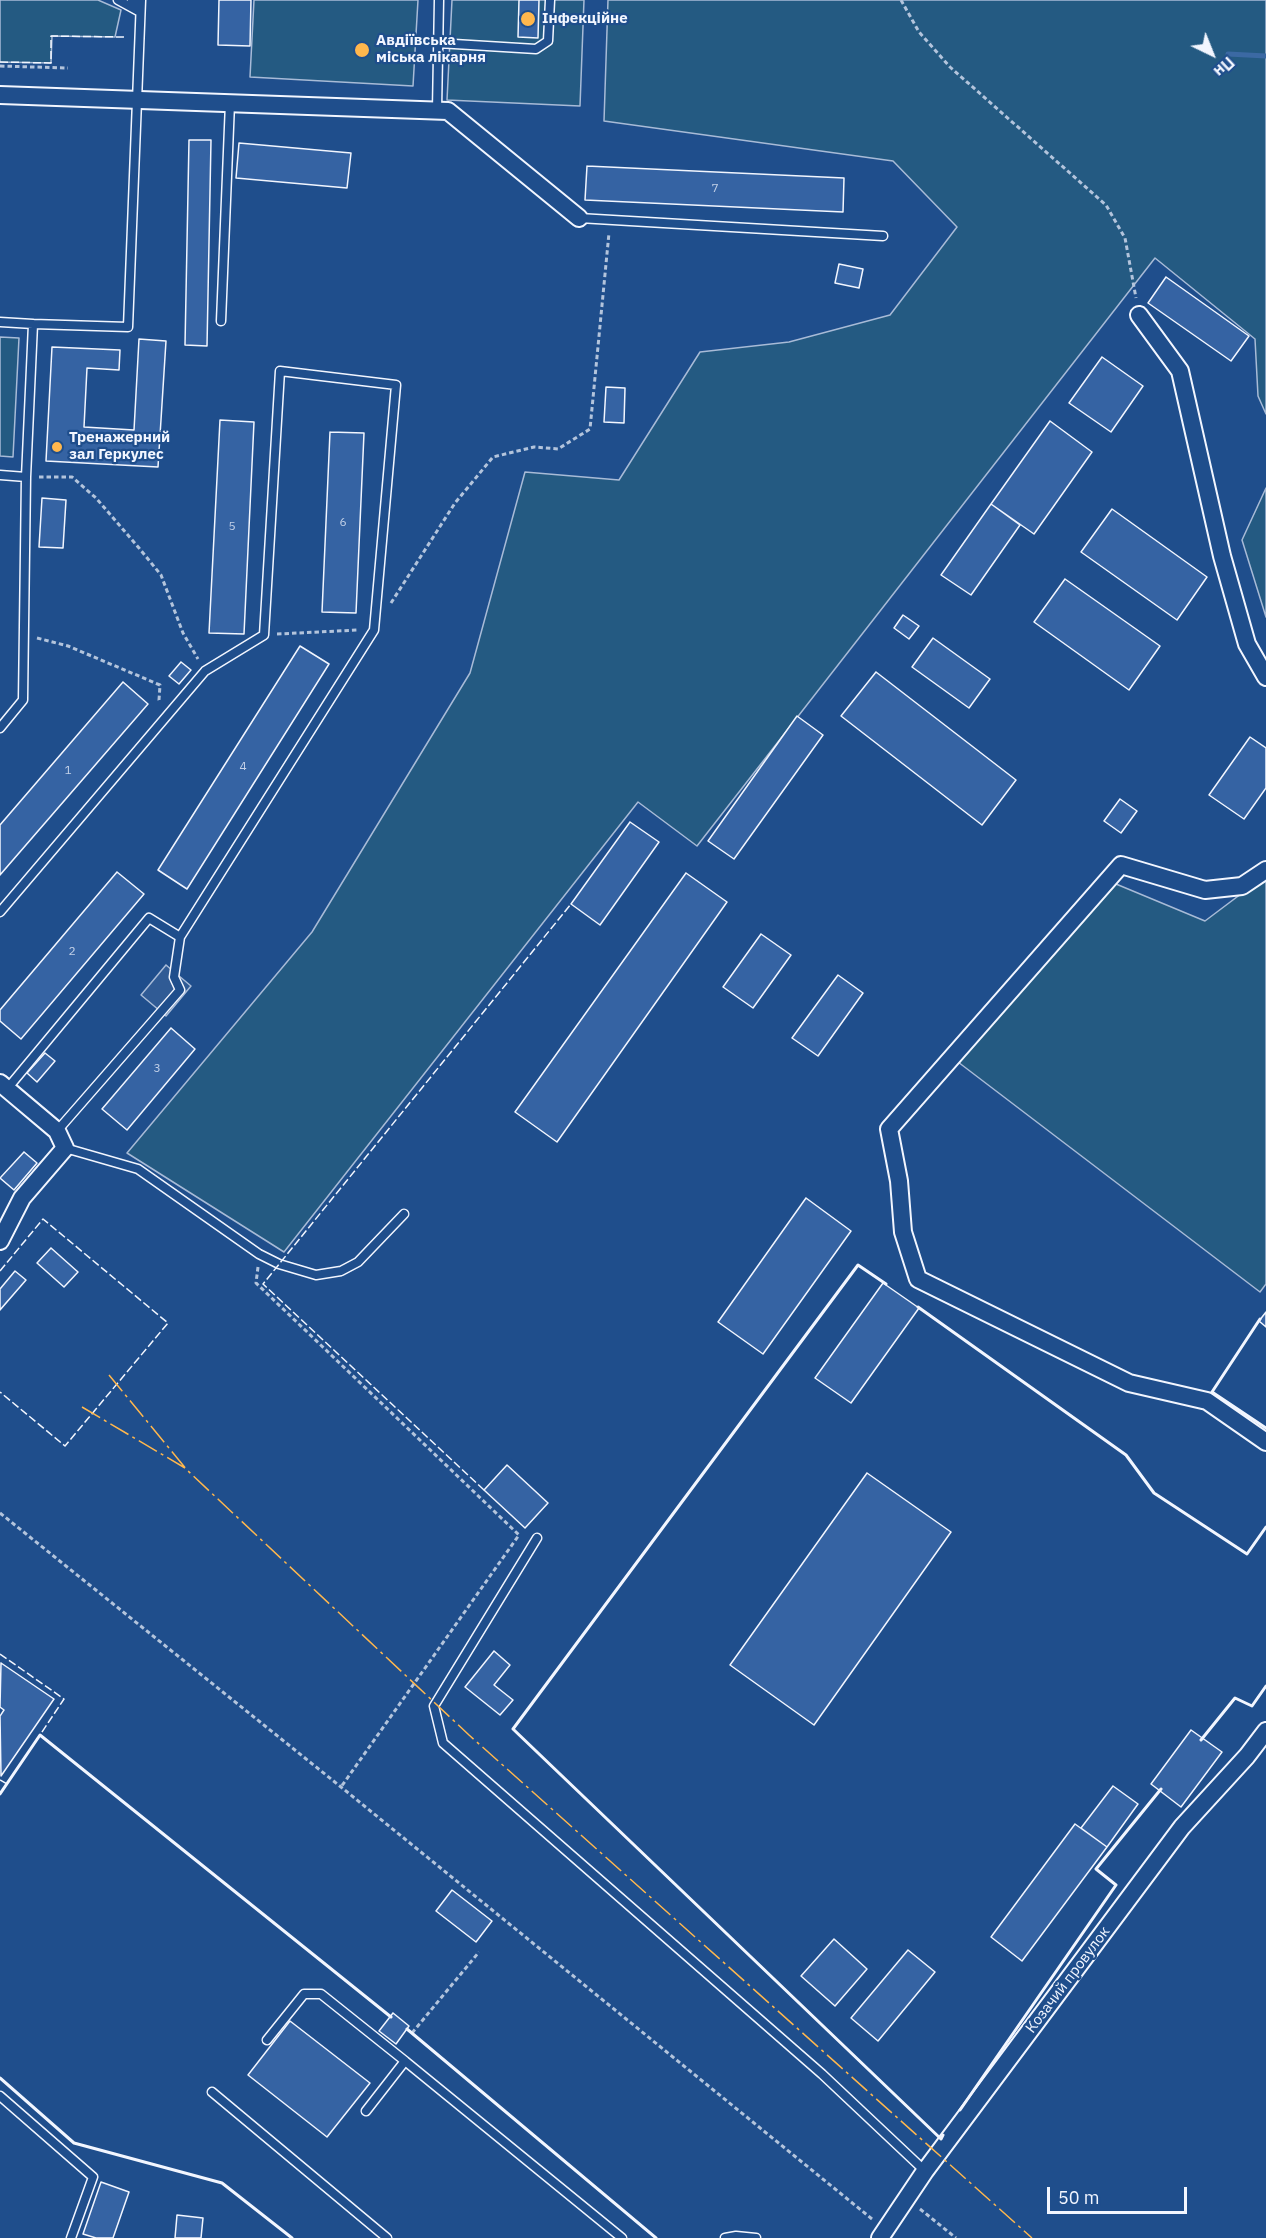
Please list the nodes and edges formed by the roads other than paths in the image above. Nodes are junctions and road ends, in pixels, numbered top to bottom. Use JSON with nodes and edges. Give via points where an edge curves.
{"nodes":[{"id":1,"x":118,"y":0,"type":"edge"},
{"id":2,"x":132,"y":0,"type":"edge"},
{"id":3,"x":141,"y":0,"type":"edge"},
{"id":4,"x":439,"y":0,"type":"edge"},
{"id":5,"x":550,"y":0,"type":"edge"},
{"id":6,"x":140,"y":12,"type":"junction"},
{"id":7,"x":438,"y":43,"type":"junction"},
{"id":8,"x":0,"y":95,"type":"edge"},
{"id":9,"x":138,"y":100,"type":"junction"},
{"id":10,"x":230,"y":103,"type":"junction"},
{"id":11,"x":437,"y":110,"type":"junction"},
{"id":12,"x":579,"y":218,"type":"joint"},
{"id":13,"x":883,"y":236,"type":"dead end"},
{"id":14,"x":1139,"y":315,"type":"road end"},
{"id":15,"x":221,"y":321,"type":"dead end"},
{"id":16,"x":0,"y":322,"type":"edge"},
{"id":17,"x":33,"y":324,"type":"junction"},
{"id":18,"x":0,"y":475,"type":"edge"},
{"id":19,"x":26,"y":477,"type":"junction"},
{"id":20,"x":1266,"y":677,"type":"edge"},
{"id":21,"x":0,"y":728,"type":"edge"},
{"id":22,"x":1266,"y":870,"type":"edge"},
{"id":23,"x":0,"y":912,"type":"edge"},
{"id":24,"x":180,"y":937,"type":"junction"},
{"id":25,"x":3,"y":1086,"type":"edge"},
{"id":26,"x":57,"y":1131,"type":"junction"},
{"id":27,"x":65,"y":1148,"type":"junction"},
{"id":28,"x":404,"y":1214,"type":"dead end"},
{"id":29,"x":1,"y":1236,"type":"edge"},
{"id":30,"x":1266,"y":1442,"type":"edge"},
{"id":31,"x":537,"y":1538,"type":"dead end"},
{"id":32,"x":1266,"y":1731,"type":"edge"},
{"id":33,"x":267,"y":2040,"type":"dead end"},
{"id":34,"x":405,"y":2061,"type":"junction"},
{"id":35,"x":212,"y":2092,"type":"dead end"},
{"id":36,"x":0,"y":2096,"type":"edge"},
{"id":37,"x":366,"y":2111,"type":"dead end"},
{"id":38,"x":925,"y":2171,"type":"junction"},
{"id":39,"x":882,"y":2234,"type":"edge"},
{"id":40,"x":71,"y":2238,"type":"edge"},
{"id":41,"x":387,"y":2238,"type":"edge"},
{"id":42,"x":622,"y":2238,"type":"edge"},
{"id":43,"x":725,"y":2238,"type":"edge"},
{"id":44,"x":756,"y":2238,"type":"edge"}],
"edges":[{"from":1,"to":6,"type":"lane"},
{"from":2,"to":6,"type":"lane"},
{"from":3,"to":6,"type":"lane"},
{"from":4,"to":7,"type":"lane"},
{"from":5,"to":7,"type":"lane","via":[[548,41],[536,49]]},
{"from":6,"to":9,"type":"lane"},
{"from":7,"to":11,"type":"lane"},
{"from":8,"to":9,"type":"street"},
{"from":9,"to":10,"type":"street"},
{"from":9,"to":17,"type":"lane","via":[[128,327]]},
{"from":10,"to":11,"type":"street"},
{"from":10,"to":15,"type":"lane"},
{"from":11,"to":12,"type":"street","via":[[447,111]]},
{"from":12,"to":13,"type":"lane"},
{"from":14,"to":20,"type":"street","via":[[1179,371],[1247,644]]},
{"from":16,"to":17,"type":"lane"},
{"from":17,"to":19,"type":"lane"},
{"from":18,"to":19,"type":"lane"},
{"from":19,"to":21,"type":"lane","via":[[23,700]]},
{"from":22,"to":30,"type":"street","via":[[1242,886],[1205,891],[1121,865],[890,1129],[903,1232],[918,1279],[1129,1383],[1207,1401]]},
{"from":23,"to":24,"type":"lane","via":[[205,671],[264,635],[280,371],[396,385],[374,630]]},
{"from":24,"to":25,"type":"lane","via":[[149,918]]},
{"from":24,"to":26,"type":"lane","via":[[174,976],[180,990]]},
{"from":25,"to":26,"type":"street"},
{"from":26,"to":27,"type":"street"},
{"from":27,"to":28,"type":"lane","via":[[138,1169],[259,1254],[316,1275],[341,1271],[358,1262]]},
{"from":27,"to":29,"type":"street","via":[[21,1198]]},
{"from":31,"to":38,"type":"lane","via":[[434,1706],[443,1743],[822,2074]]},
{"from":32,"to":38,"type":"street","name":"Козачий провулок","via":[[1182,1827]]},
{"from":33,"to":34,"type":"lane","via":[[304,1994],[321,1994]]},
{"from":34,"to":37,"type":"lane"},
{"from":34,"to":42,"type":"lane"},
{"from":35,"to":41,"type":"lane"},
{"from":36,"to":40,"type":"lane","via":[[93,2177]]},
{"from":38,"to":39,"type":"street","name":"Козачий провулок"},
{"from":43,"to":44,"type":"lane"}]}
